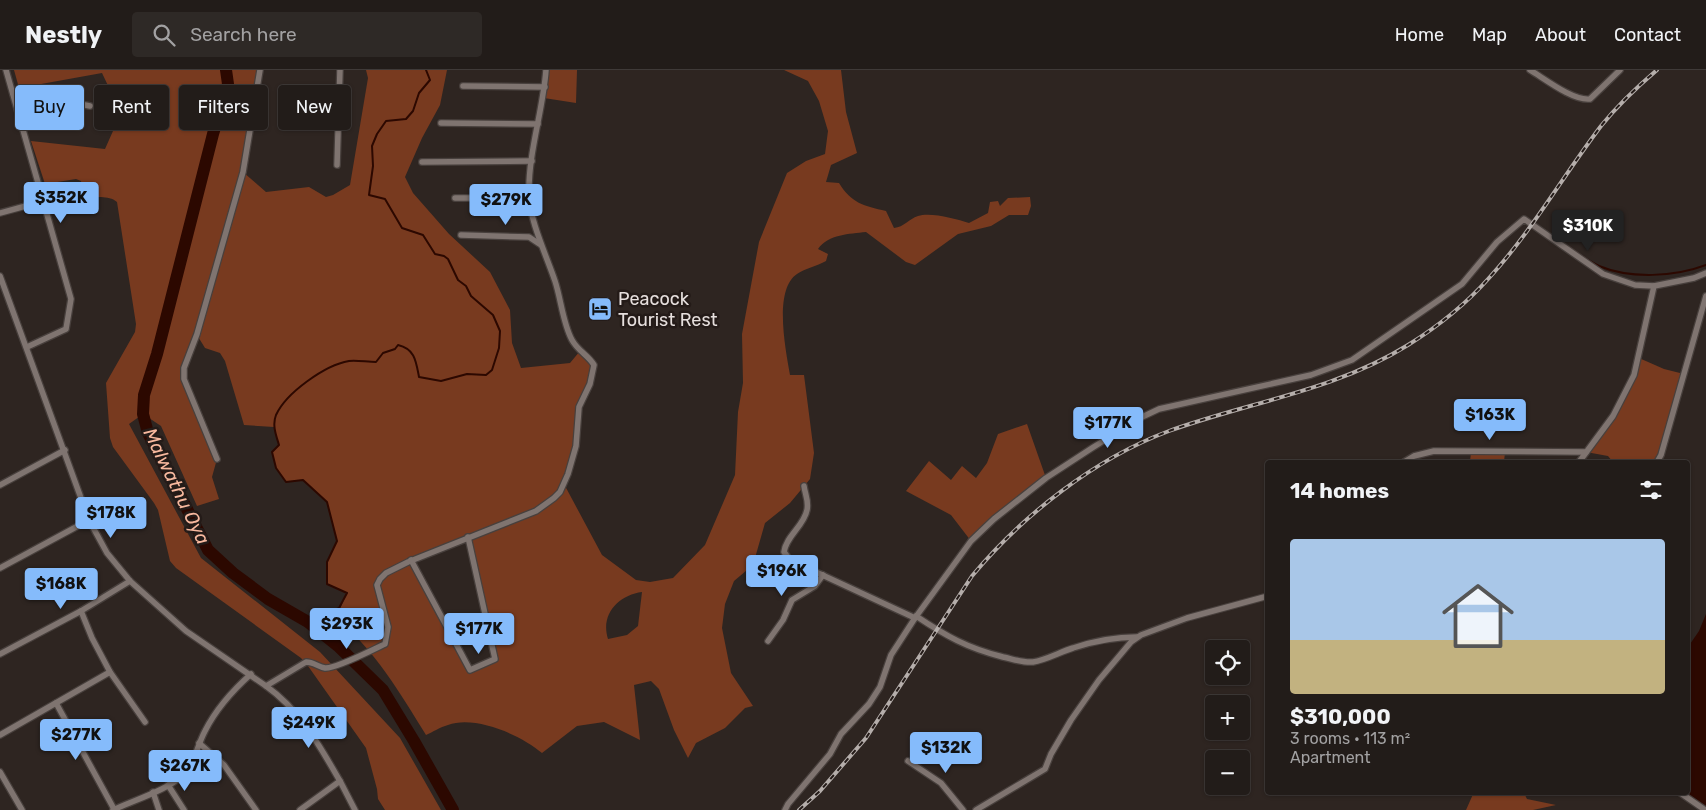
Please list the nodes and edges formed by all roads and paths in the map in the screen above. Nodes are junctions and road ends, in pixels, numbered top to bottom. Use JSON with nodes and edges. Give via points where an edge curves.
{"nodes":[{"id":1,"x":6,"y":70,"type":"edge"},
{"id":2,"x":260,"y":70,"type":"edge"},
{"id":3,"x":340,"y":70,"type":"edge"},
{"id":4,"x":546,"y":70,"type":"edge"},
{"id":5,"x":1530,"y":70,"type":"edge"},
{"id":6,"x":1620,"y":70,"type":"edge"},
{"id":7,"x":463,"y":86,"type":"dead end"},
{"id":8,"x":545,"y":87,"type":"junction"},
{"id":9,"x":13,"y":93,"type":"junction"},
{"id":10,"x":90,"y":106,"type":"dead end"},
{"id":11,"x":441,"y":123,"type":"dead end"},
{"id":12,"x":538,"y":124,"type":"junction"},
{"id":13,"x":532,"y":161,"type":"junction"},
{"id":14,"x":422,"y":162,"type":"dead end"},
{"id":15,"x":337,"y":165,"type":"dead end"},
{"id":16,"x":455,"y":198,"type":"dead end"},
{"id":17,"x":529,"y":198,"type":"junction"},
{"id":18,"x":44,"y":201,"type":"junction"},
{"id":19,"x":0,"y":213,"type":"edge"},
{"id":20,"x":461,"y":235,"type":"dead end"},
{"id":21,"x":541,"y":246,"type":"junction"},
{"id":22,"x":1706,"y":273,"type":"edge"},
{"id":23,"x":0,"y":276,"type":"edge"},
{"id":24,"x":1654,"y":286,"type":"junction"},
{"id":25,"x":1706,"y":296,"type":"edge"},
{"id":26,"x":27,"y":346,"type":"junction"},
{"id":27,"x":65,"y":450,"type":"junction"},
{"id":28,"x":1586,"y":452,"type":"junction"},
{"id":29,"x":217,"y":459,"type":"dead end"},
{"id":30,"x":1407,"y":460,"type":"edge"},
{"id":31,"x":1580,"y":460,"type":"edge"},
{"id":32,"x":1658,"y":460,"type":"edge"},
{"id":33,"x":0,"y":485,"type":"edge"},
{"id":34,"x":804,"y":486,"type":"dead end"},
{"id":35,"x":90,"y":520,"type":"junction"},
{"id":36,"x":468,"y":537,"type":"junction"},
{"id":37,"x":411,"y":560,"type":"junction"},
{"id":38,"x":0,"y":568,"type":"edge"},
{"id":39,"x":823,"y":575,"type":"junction"},
{"id":40,"x":130,"y":581,"type":"junction"},
{"id":41,"x":1265,"y":597,"type":"edge"},
{"id":42,"x":81,"y":611,"type":"junction"},
{"id":43,"x":915,"y":617,"type":"junction"},
{"id":44,"x":1138,"y":637,"type":"junction"},
{"id":45,"x":768,"y":641,"type":"dead end"},
{"id":46,"x":0,"y":654,"type":"edge"},
{"id":47,"x":110,"y":672,"type":"junction"},
{"id":48,"x":251,"y":674,"type":"junction"},
{"id":49,"x":266,"y":686,"type":"junction"},
{"id":50,"x":56,"y":703,"type":"junction"},
{"id":51,"x":145,"y":722,"type":"dead end"},
{"id":52,"x":0,"y":735,"type":"edge"},
{"id":53,"x":199,"y":743,"type":"junction"},
{"id":54,"x":908,"y":761,"type":"dead end"},
{"id":55,"x":0,"y":772,"type":"edge"},
{"id":56,"x":340,"y":781,"type":"junction"},
{"id":57,"x":168,"y":785,"type":"junction"},
{"id":58,"x":153,"y":792,"type":"junction"},
{"id":59,"x":1684,"y":795,"type":"edge"},
{"id":60,"x":22,"y":810,"type":"edge"},
{"id":61,"x":113,"y":810,"type":"edge"},
{"id":62,"x":159,"y":810,"type":"edge"},
{"id":63,"x":184,"y":810,"type":"edge"},
{"id":64,"x":256,"y":810,"type":"edge"},
{"id":65,"x":300,"y":810,"type":"edge"},
{"id":66,"x":355,"y":810,"type":"edge"},
{"id":67,"x":785,"y":810,"type":"edge"},
{"id":68,"x":963,"y":810,"type":"edge"},
{"id":69,"x":976,"y":810,"type":"edge"},
{"id":70,"x":1705,"y":810,"type":"edge"}],
"edges":[{"from":1,"to":9,"type":"street"},
{"from":2,"to":29,"type":"street","via":[[243,172],[197,334],[184,368],[184,379]]},
{"from":3,"to":15,"type":"street"},
{"from":4,"to":8,"type":"street"},
{"from":5,"to":6,"type":"street","via":[[1561,90],[1590,99]]},
{"from":7,"to":8,"type":"street"},
{"from":8,"to":12,"type":"street"},
{"from":9,"to":10,"type":"street","via":[[51,111],[75,104]]},
{"from":9,"to":18,"type":"street"},
{"from":11,"to":12,"type":"street"},
{"from":12,"to":13,"type":"street"},
{"from":13,"to":14,"type":"street"},
{"from":13,"to":17,"type":"street"},
{"from":16,"to":17,"type":"street"},
{"from":17,"to":21,"type":"street"},
{"from":18,"to":19,"type":"street"},
{"from":18,"to":26,"type":"street","via":[[71,299],[66,329]]},
{"from":20,"to":21,"type":"street","via":[[529,237]]},
{"from":21,"to":36,"type":"street","via":[[571,337],[594,365],[590,384],[579,406],[576,446],[568,474],[554,498],[536,511]]},
{"from":22,"to":24,"type":"street"},
{"from":23,"to":26,"type":"street"},
{"from":24,"to":28,"type":"street","via":[[1634,375],[1613,416]]},
{"from":24,"to":43,"type":"street","via":[[1635,285],[1603,274],[1524,219],[1497,242],[1462,284],[1352,360],[1311,374],[1159,409],[1117,431],[1046,478],[992,521],[971,541]]},
{"from":25,"to":32,"type":"street"},
{"from":26,"to":27,"type":"street"},
{"from":27,"to":33,"type":"street"},
{"from":27,"to":35,"type":"street"},
{"from":28,"to":30,"type":"street","via":[[1434,451]]},
{"from":28,"to":31,"type":"street"},
{"from":34,"to":39,"type":"street","via":[[807,512],[785,544],[784,552],[790,560]]},
{"from":35,"to":38,"type":"street"},
{"from":35,"to":40,"type":"street","via":[[107,553]]},
{"from":36,"to":37,"type":"street"},
{"from":36,"to":37,"type":"street","via":[[495,659],[470,670]]},
{"from":37,"to":49,"type":"street","via":[[386,573],[377,585],[388,627],[385,644],[339,665],[324,668],[306,662]]},
{"from":39,"to":43,"type":"street"},
{"from":39,"to":45,"type":"street","via":[[814,586],[792,600]]},
{"from":40,"to":42,"type":"street"},
{"from":40,"to":48,"type":"street","via":[[186,631]]},
{"from":41,"to":44,"type":"street","via":[[1187,618]]},
{"from":42,"to":46,"type":"street"},
{"from":42,"to":47,"type":"street"},
{"from":43,"to":44,"type":"street","via":[[956,642],[1023,662],[1034,662],[1103,640]]},
{"from":43,"to":67,"type":"street","via":[[891,654],[880,687],[869,704],[841,734],[830,754]]},
{"from":44,"to":69,"type":"street","via":[[1099,680],[1071,720],[1045,769]]},
{"from":47,"to":50,"type":"street"},
{"from":47,"to":51,"type":"street"},
{"from":48,"to":49,"type":"street"},
{"from":48,"to":53,"type":"street","via":[[230,693]]},
{"from":49,"to":56,"type":"street","via":[[288,704],[313,735]]},
{"from":50,"to":52,"type":"street"},
{"from":50,"to":61,"type":"street"},
{"from":53,"to":57,"type":"street","via":[[185,773]]},
{"from":53,"to":64,"type":"street","via":[[224,765]]},
{"from":54,"to":68,"type":"street","via":[[941,783]]},
{"from":55,"to":60,"type":"street"},
{"from":56,"to":65,"type":"street"},
{"from":56,"to":66,"type":"street"},
{"from":57,"to":58,"type":"street"},
{"from":57,"to":63,"type":"street"},
{"from":58,"to":61,"type":"street"},
{"from":58,"to":62,"type":"street"},
{"from":59,"to":70,"type":"street"}]}
